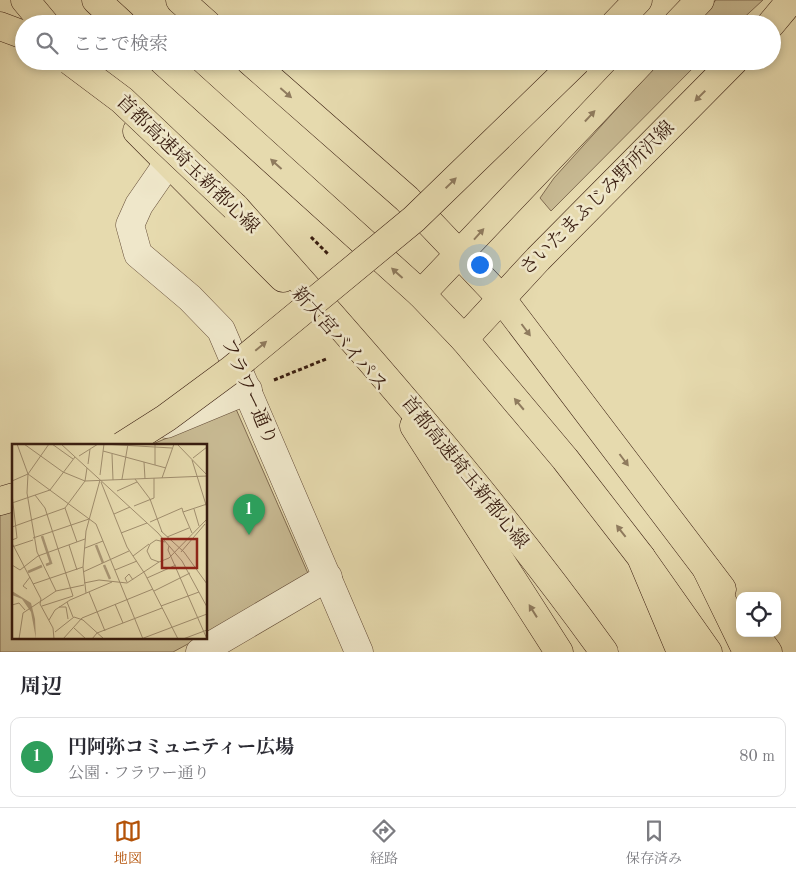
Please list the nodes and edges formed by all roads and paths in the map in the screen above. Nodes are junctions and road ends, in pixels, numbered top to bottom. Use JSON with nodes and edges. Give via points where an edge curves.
{"nodes":[{"id":1,"x":26,"y":0,"type":"edge"},
{"id":2,"x":96,"y":0,"type":"edge"},
{"id":3,"x":180,"y":0,"type":"edge"},
{"id":4,"x":638,"y":0,"type":"edge"},
{"id":5,"x":700,"y":0,"type":"edge"},
{"id":6,"x":791,"y":0,"type":"edge"},
{"id":7,"x":38,"y":15,"type":"edge"},
{"id":8,"x":112,"y":15,"type":"edge"},
{"id":9,"x":197,"y":15,"type":"edge"},
{"id":10,"x":624,"y":15,"type":"edge"},
{"id":11,"x":686,"y":15,"type":"edge"},
{"id":12,"x":778,"y":15,"type":"edge"},
{"id":13,"x":0,"y":26,"type":"edge"},
{"id":14,"x":15,"y":32,"type":"edge"},
{"id":15,"x":82,"y":70,"type":"edge"},
{"id":16,"x":83,"y":70,"type":"edge"},
{"id":17,"x":173,"y":70,"type":"edge"},
{"id":18,"x":260,"y":70,"type":"edge"},
{"id":19,"x":568,"y":70,"type":"edge"},
{"id":20,"x":634,"y":70,"type":"edge"},
{"id":21,"x":725,"y":70,"type":"edge"},
{"id":22,"x":168,"y":164,"type":"junction"},
{"id":23,"x":460,"y":254,"type":"junction"},
{"id":24,"x":421,"y":294,"type":"junction"},
{"id":25,"x":501,"y":298,"type":"junction"},
{"id":26,"x":464,"y":339,"type":"junction"},
{"id":27,"x":326,"y":359,"type":"dead end"},
{"id":28,"x":248,"y":390,"type":"junction"},
{"id":29,"x":120,"y":444,"type":"edge"},
{"id":30,"x":125,"y":444,"type":"edge"},
{"id":31,"x":12,"y":489,"type":"edge"},
{"id":32,"x":0,"y":493,"type":"edge"},
{"id":33,"x":641,"y":557,"type":"junction"},
{"id":34,"x":707,"y":570,"type":"junction"},
{"id":35,"x":328,"y":577,"type":"junction"},
{"id":36,"x":736,"y":609,"type":"edge"},
{"id":37,"x":757,"y":637,"type":"edge"},
{"id":38,"x":200,"y":652,"type":"edge"},
{"id":39,"x":360,"y":652,"type":"edge"},
{"id":40,"x":559,"y":652,"type":"edge"},
{"id":41,"x":604,"y":652,"type":"edge"},
{"id":42,"x":681,"y":652,"type":"edge"},
{"id":43,"x":708,"y":652,"type":"edge"},
{"id":44,"x":747,"y":652,"type":"edge"},
{"id":45,"x":768,"y":652,"type":"edge"}],
"edges":[{"from":1,"to":7,"type":"main road"},
{"from":2,"to":8,"type":"main road"},
{"from":3,"to":9,"type":"main road"},
{"from":4,"to":10,"type":"main road"},
{"from":5,"to":11,"type":"main road"},
{"from":6,"to":12,"type":"main road"},
{"from":13,"to":14,"type":"main road"},
{"from":15,"to":41,"type":"main road","name":"首都高速埼玉新都心線","bridge":true,"via":[[122,100],[236,207],[484,493]]},
{"from":16,"to":22,"type":"main road","name":"新大宮バイパス"},
{"from":24,"to":17,"type":"main road","one_way":true},
{"from":18,"to":23,"type":"main road","one_way":true,"via":[[407,199]]},
{"from":30,"to":19,"type":"main road","one_way":true,"bridge":true,"via":[[231,370],[414,219]]},
{"from":23,"to":20,"type":"main road","one_way":true},
{"from":21,"to":25,"type":"main road","name":"さいたまふじみ野所沢線","one_way":true},
{"from":22,"to":28,"type":"street","name":"フラワー通り","via":[[139,205],[130,225],[138,254],[190,298],[221,330]]},
{"from":40,"to":22,"type":"main road","name":"新大宮バイパス","one_way":true,"via":[[412,422],[347,344]]},
{"from":23,"to":24,"type":"main road"},
{"from":23,"to":25,"type":"main road"},
{"from":24,"to":26,"type":"main road"},
{"from":25,"to":26,"type":"main road","name":"さいたまふじみ野所沢線"},
{"from":25,"to":34,"type":"main road","one_way":true},
{"from":33,"to":26,"type":"main road","one_way":true,"via":[[565,459]]},
{"from":27,"to":28,"type":"path"},
{"from":28,"to":29,"type":"street"},
{"from":28,"to":35,"type":"street","name":"フラワー通り"},
{"from":31,"to":32,"type":"street"},
{"from":33,"to":42,"type":"main road"},
{"from":33,"to":43,"type":"main road"},
{"from":34,"to":36,"type":"main road"},
{"from":34,"to":44,"type":"main road"},
{"from":35,"to":38,"type":"street"},
{"from":35,"to":39,"type":"street","name":"フラワー通り"},
{"from":37,"to":45,"type":"main road"}]}
